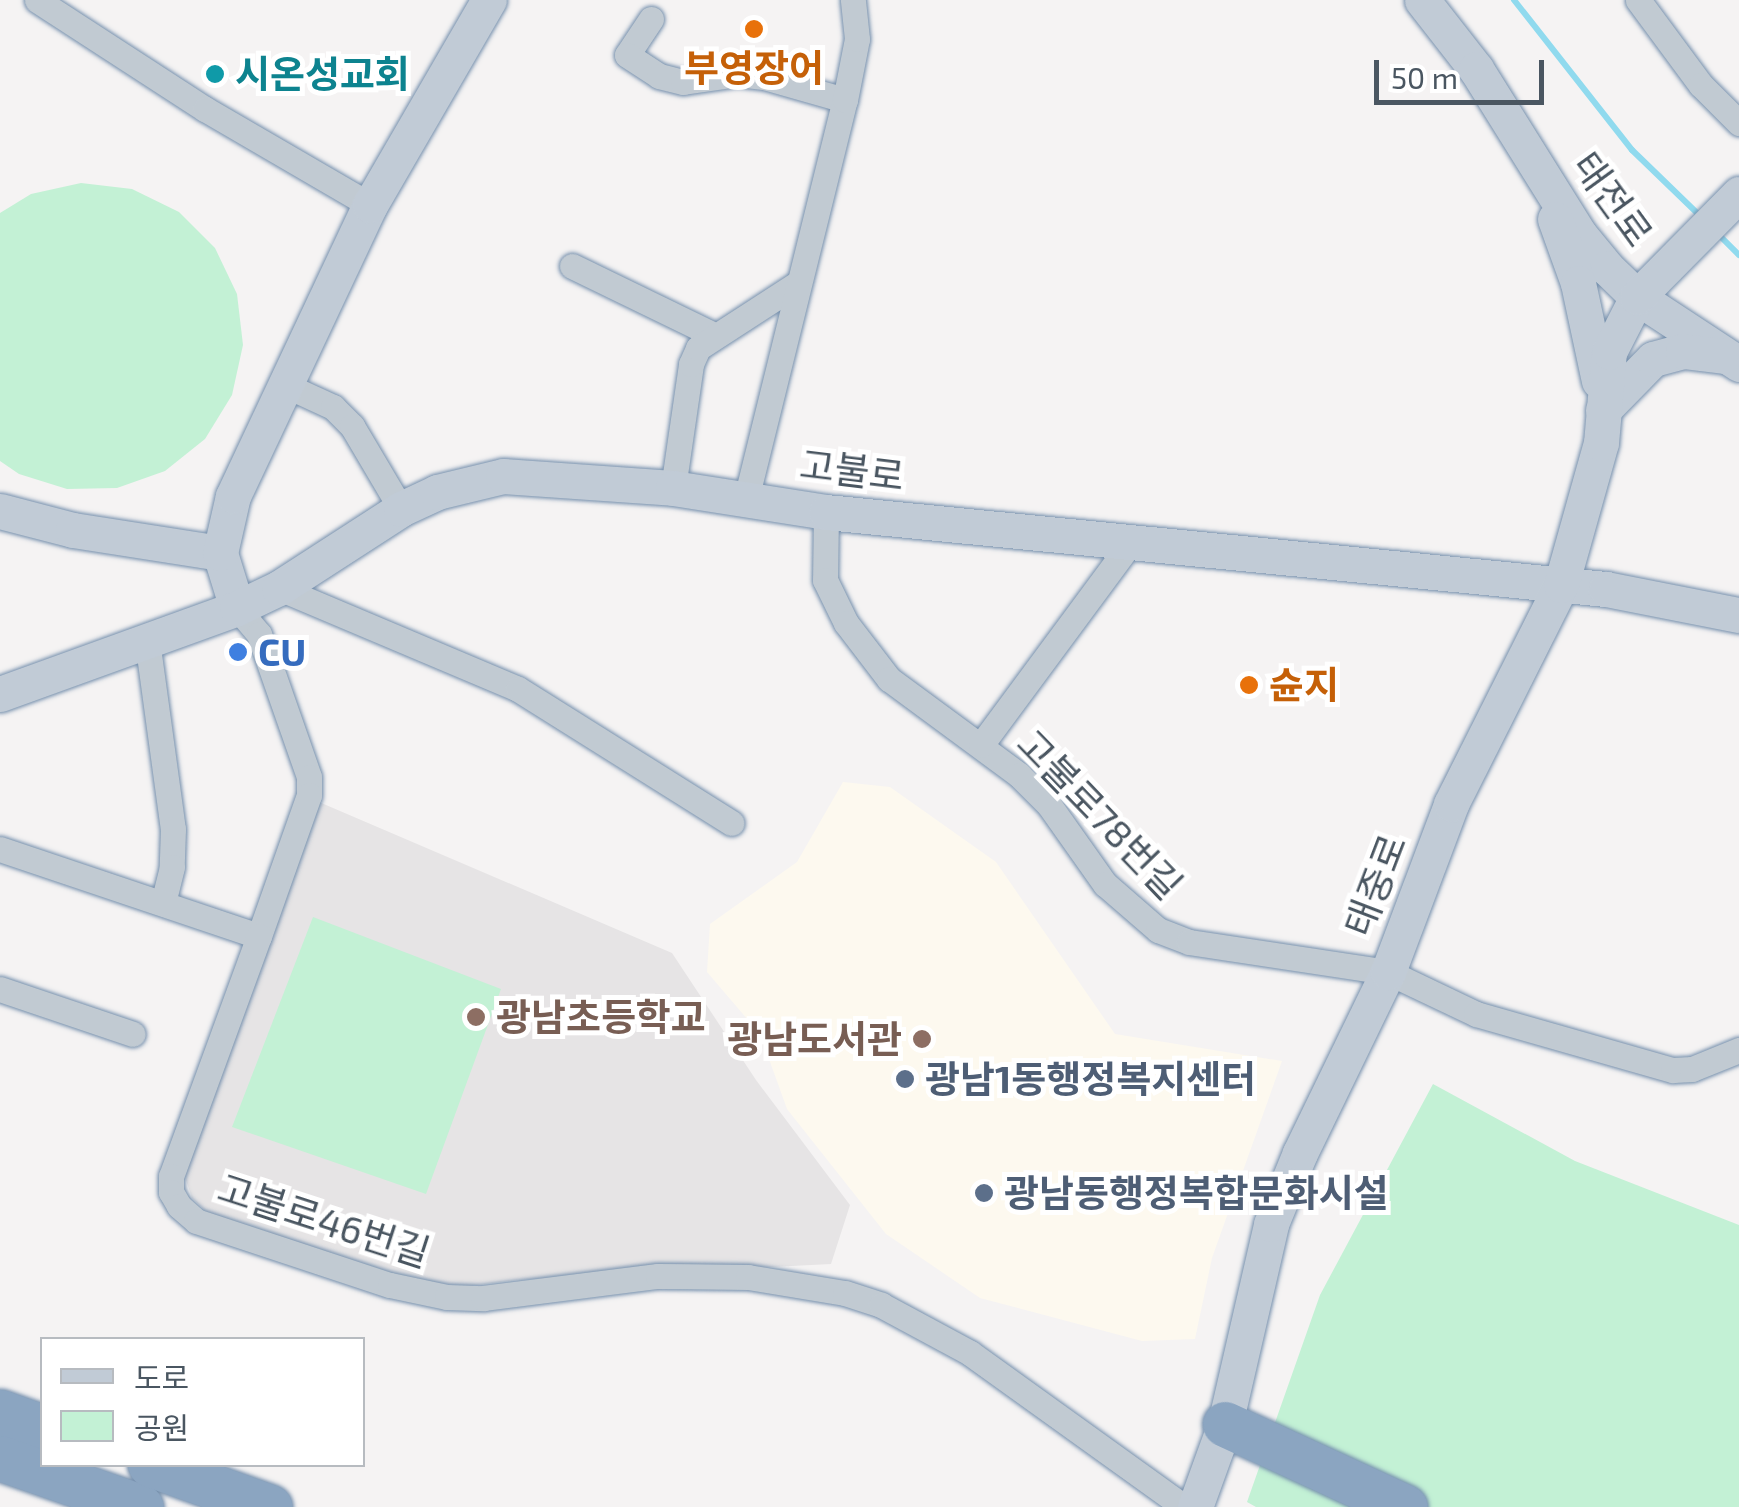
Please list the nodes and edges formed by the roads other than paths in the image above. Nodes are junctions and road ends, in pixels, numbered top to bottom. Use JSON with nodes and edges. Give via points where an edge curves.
{"nodes":[{"id":1,"x":37,"y":0,"type":"edge"},
{"id":2,"x":489,"y":0,"type":"edge"},
{"id":3,"x":853,"y":0,"type":"edge"},
{"id":4,"x":1422,"y":0,"type":"edge"},
{"id":5,"x":1638,"y":0,"type":"edge"},
{"id":6,"x":651,"y":19,"type":"dead end"},
{"id":7,"x":845,"y":100,"type":"junction"},
{"id":8,"x":1739,"y":123,"type":"edge"},
{"id":9,"x":1536,"y":166,"type":"junction"},
{"id":10,"x":1739,"y":194,"type":"edge"},
{"id":11,"x":370,"y":205,"type":"junction"},
{"id":12,"x":572,"y":266,"type":"dead end"},
{"id":13,"x":798,"y":283,"type":"junction"},
{"id":14,"x":1637,"y":297,"type":"junction"},
{"id":15,"x":714,"y":335,"type":"junction"},
{"id":16,"x":1734,"y":360,"type":"edge"},
{"id":17,"x":285,"y":385,"type":"junction"},
{"id":18,"x":1603,"y":410,"type":"junction"},
{"id":19,"x":673,"y":488,"type":"junction"},
{"id":20,"x":746,"y":499,"type":"junction"},
{"id":21,"x":401,"y":509,"type":"junction"},
{"id":22,"x":0,"y":511,"type":"edge"},
{"id":23,"x":826,"y":512,"type":"junction"},
{"id":24,"x":1132,"y":541,"type":"junction"},
{"id":25,"x":220,"y":553,"type":"junction"},
{"id":26,"x":1561,"y":585,"type":"junction"},
{"id":27,"x":279,"y":588,"type":"junction"},
{"id":28,"x":237,"y":608,"type":"junction"},
{"id":29,"x":1739,"y":615,"type":"edge"},
{"id":30,"x":147,"y":640,"type":"junction"},
{"id":31,"x":0,"y":694,"type":"edge"},
{"id":32,"x":981,"y":745,"type":"junction"},
{"id":33,"x":732,"y":823,"type":"dead end"},
{"id":34,"x":0,"y":850,"type":"edge"},
{"id":35,"x":162,"y":902,"type":"junction"},
{"id":36,"x":259,"y":936,"type":"junction"},
{"id":37,"x":1388,"y":972,"type":"junction"},
{"id":38,"x":0,"y":990,"type":"edge"},
{"id":39,"x":133,"y":1034,"type":"dead end"},
{"id":40,"x":1739,"y":1050,"type":"edge"},
{"id":41,"x":0,"y":1412,"type":"edge"},
{"id":42,"x":1226,"y":1424,"type":"junction"},
{"id":43,"x":40,"y":1425,"type":"edge"},
{"id":44,"x":0,"y":1458,"type":"edge"},
{"id":45,"x":158,"y":1467,"type":"edge"},
{"id":46,"x":141,"y":1507,"type":"edge"},
{"id":47,"x":270,"y":1507,"type":"edge"},
{"id":48,"x":1184,"y":1507,"type":"edge"},
{"id":49,"x":1195,"y":1507,"type":"edge"},
{"id":50,"x":1404,"y":1507,"type":"edge"}],
"edges":[{"from":1,"to":11,"type":"street"},
{"from":2,"to":11,"type":"street"},
{"from":3,"to":7,"type":"street","via":[[857,39]]},
{"from":4,"to":9,"type":"street","name":"태전로","via":[[1476,69]]},
{"from":5,"to":8,"type":"street","via":[[1701,85]]},
{"from":6,"to":7,"type":"street","via":[[628,56],[659,76],[683,82],[738,74]]},
{"from":7,"to":13,"type":"street"},
{"from":9,"to":14,"type":"street","name":"태전로","via":[[1579,234]]},
{"from":9,"to":18,"type":"street","via":[[1578,282]]},
{"from":10,"to":14,"type":"street","name":"태중로"},
{"from":11,"to":17,"type":"street"},
{"from":12,"to":15,"type":"street"},
{"from":13,"to":15,"type":"street"},
{"from":13,"to":20,"type":"street"},
{"from":14,"to":16,"type":"street","name":"태전로"},
{"from":14,"to":18,"type":"street","name":"태중로","via":[[1609,352]]},
{"from":15,"to":19,"type":"street","via":[[691,364]]},
{"from":16,"to":18,"type":"street","via":[[1683,351],[1653,358]]},
{"from":17,"to":21,"type":"street","via":[[332,407],[352,426]]},
{"from":17,"to":25,"type":"street","via":[[233,496]]},
{"from":18,"to":26,"type":"street","name":"태중로","via":[[1591,489]]},
{"from":19,"to":20,"type":"street","name":"고불로"},
{"from":19,"to":21,"type":"street","name":"고불로","via":[[503,476],[454,486]]},
{"from":20,"to":23,"type":"street","name":"고불로"},
{"from":21,"to":27,"type":"street","name":"고불로"},
{"from":22,"to":25,"type":"street"},
{"from":23,"to":24,"type":"street","name":"고불로"},
{"from":23,"to":32,"type":"street","name":"고불로78번길","via":[[825,580],[846,623],[889,679]]},
{"from":24,"to":26,"type":"street","name":"고불로"},
{"from":24,"to":32,"type":"street"},
{"from":25,"to":28,"type":"street"},
{"from":26,"to":29,"type":"street","name":"고불로"},
{"from":26,"to":37,"type":"street","name":"태중로","via":[[1451,804]]},
{"from":27,"to":28,"type":"street","name":"고불로"},
{"from":27,"to":33,"type":"street","via":[[518,690]]},
{"from":28,"to":30,"type":"street","name":"고불로"},
{"from":28,"to":36,"type":"street","name":"고불로46번길","via":[[259,634],[309,777],[309,795]]},
{"from":30,"to":31,"type":"street","name":"고불로"},
{"from":30,"to":35,"type":"street","via":[[173,829]]},
{"from":32,"to":37,"type":"street","name":"고불로78번길","via":[[1049,805],[1105,884],[1158,930],[1188,942]]},
{"from":34,"to":35,"type":"street"},
{"from":35,"to":36,"type":"street"},
{"from":36,"to":48,"type":"street","name":"고불로46번길","via":[[171,1176],[171,1192],[196,1221],[390,1286],[447,1297],[658,1276],[748,1277],[845,1294],[881,1305],[985,1362]]},
{"from":37,"to":40,"type":"street","name":"고불로78번길","via":[[1476,1014],[1673,1070]]},
{"from":37,"to":42,"type":"street","name":"태중로","via":[[1271,1224]]},
{"from":38,"to":39,"type":"street"},
{"from":41,"to":43,"type":"highway"},
{"from":42,"to":49,"type":"street","name":"태중로"},
{"from":42,"to":50,"type":"highway"},
{"from":44,"to":46,"type":"highway"},
{"from":45,"to":47,"type":"highway"}]}
